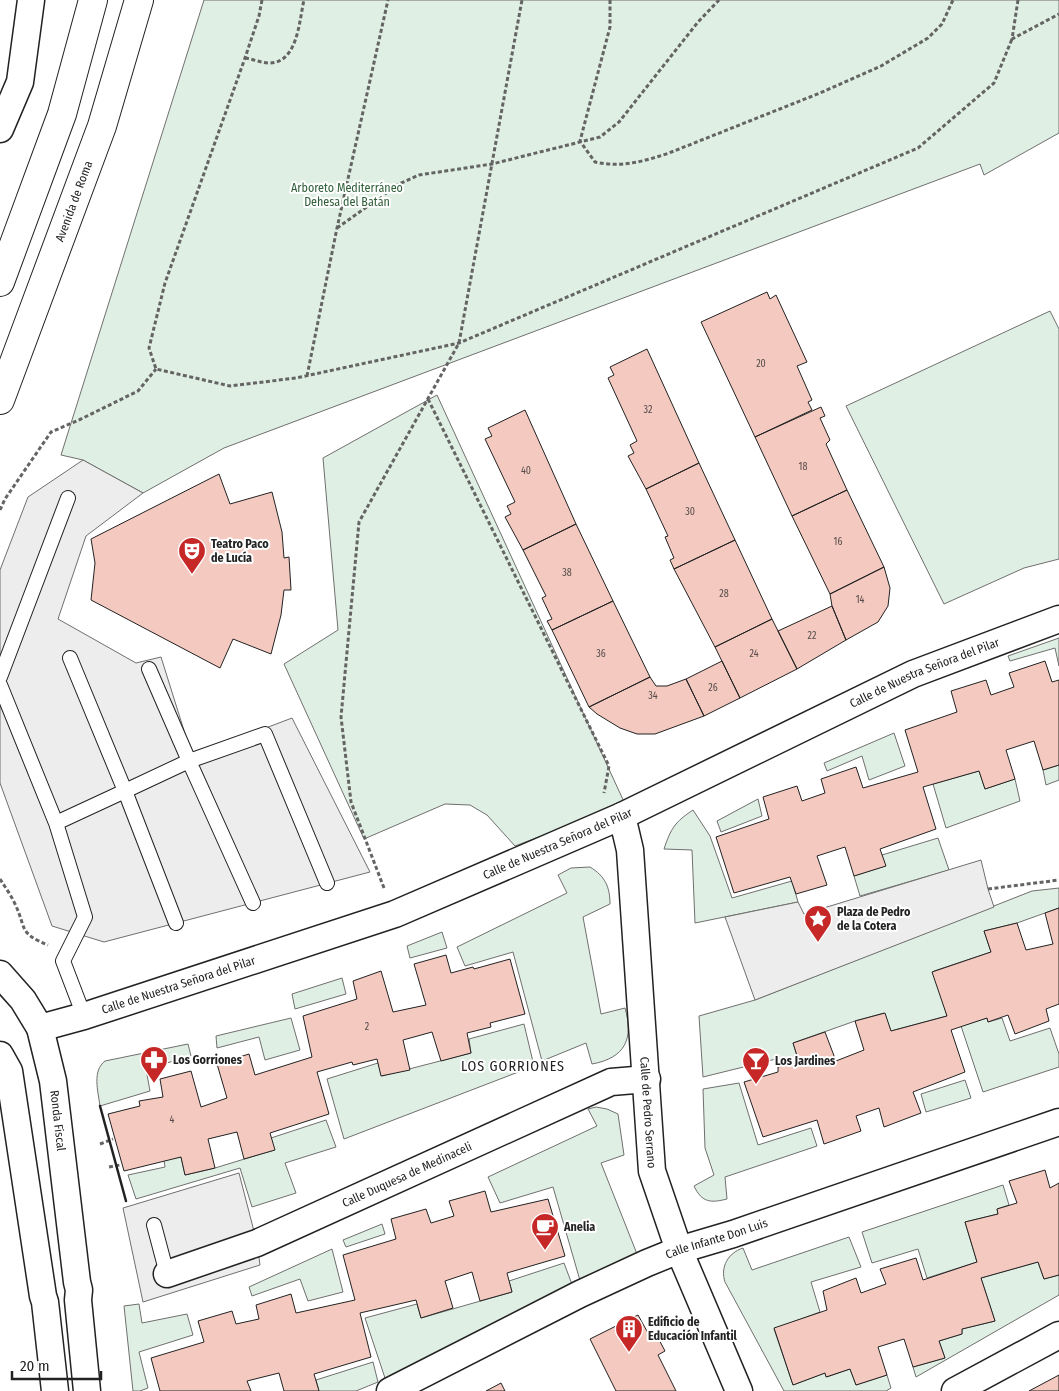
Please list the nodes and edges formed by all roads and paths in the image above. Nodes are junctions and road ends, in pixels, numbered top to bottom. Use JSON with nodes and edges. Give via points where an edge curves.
{"nodes":[{"id":1,"x":32,"y":0,"type":"edge"},
{"id":2,"x":93,"y":0,"type":"edge"},
{"id":3,"x":139,"y":0,"type":"edge"},
{"id":4,"x":262,"y":0,"type":"edge"},
{"id":5,"x":304,"y":0,"type":"edge"},
{"id":6,"x":388,"y":0,"type":"edge"},
{"id":7,"x":522,"y":0,"type":"edge"},
{"id":8,"x":610,"y":0,"type":"edge"},
{"id":9,"x":719,"y":0,"type":"edge"},
{"id":10,"x":953,"y":0,"type":"edge"},
{"id":11,"x":1018,"y":0,"type":"edge"},
{"id":12,"x":1059,"y":14,"type":"edge"},
{"id":13,"x":1012,"y":39,"type":"junction"},
{"id":14,"x":246,"y":58,"type":"junction"},
{"id":15,"x":0,"y":129,"type":"edge"},
{"id":16,"x":580,"y":141,"type":"junction"},
{"id":17,"x":492,"y":164,"type":"junction"},
{"id":18,"x":337,"y":228,"type":"junction"},
{"id":19,"x":0,"y":282,"type":"edge"},
{"id":20,"x":459,"y":343,"type":"junction"},
{"id":21,"x":156,"y":369,"type":"junction"},
{"id":22,"x":307,"y":376,"type":"junction"},
{"id":23,"x":428,"y":398,"type":"junction"},
{"id":24,"x":0,"y":400,"type":"edge"},
{"id":25,"x":68,"y":498,"type":"dead end"},
{"id":26,"x":0,"y":510,"type":"edge"},
{"id":27,"x":1059,"y":619,"type":"edge"},
{"id":28,"x":70,"y":658,"type":"dead end"},
{"id":29,"x":150,"y":669,"type":"dead end"},
{"id":30,"x":0,"y":677,"type":"edge"},
{"id":31,"x":0,"y":685,"type":"edge"},
{"id":32,"x":189,"y":761,"type":"junction"},
{"id":33,"x":125,"y":791,"type":"junction"},
{"id":34,"x":622,"y":816,"type":"junction"},
{"id":35,"x":56,"y":823,"type":"junction"},
{"id":36,"x":598,"y":827,"type":"junction"},
{"id":37,"x":0,"y":879,"type":"edge"},
{"id":38,"x":1059,"y":880,"type":"edge"},
{"id":39,"x":327,"y":883,"type":"dead end"},
{"id":40,"x":988,"y":889,"type":"dead end"},
{"id":41,"x":253,"y":902,"type":"dead end"},
{"id":42,"x":395,"y":914,"type":"junction"},
{"id":43,"x":176,"y":923,"type":"dead end"},
{"id":44,"x":68,"y":952,"type":"junction"},
{"id":45,"x":0,"y":974,"type":"edge"},
{"id":46,"x":84,"y":1016,"type":"junction"},
{"id":47,"x":40,"y":1028,"type":"junction"},
{"id":48,"x":0,"y":1056,"type":"edge"},
{"id":49,"x":646,"y":1078,"type":"junction"},
{"id":50,"x":1059,"y":1122,"type":"edge"},
{"id":51,"x":113,"y":1139,"type":"dead end"},
{"id":52,"x":100,"y":1144,"type":"dead end"},
{"id":53,"x":120,"y":1165,"type":"dead end"},
{"id":54,"x":109,"y":1167,"type":"dead end"},
{"id":55,"x":154,"y":1225,"type":"dead end"},
{"id":56,"x":678,"y":1250,"type":"junction"},
{"id":57,"x":167,"y":1274,"type":"joint"},
{"id":58,"x":77,"y":1291,"type":"junction"},
{"id":59,"x":44,"y":1295,"type":"junction"},
{"id":60,"x":1059,"y":1335,"type":"edge"},
{"id":61,"x":55,"y":1391,"type":"edge"},
{"id":62,"x":87,"y":1391,"type":"edge"},
{"id":63,"x":390,"y":1391,"type":"edge"},
{"id":64,"x":739,"y":1391,"type":"edge"},
{"id":65,"x":955,"y":1391,"type":"edge"}],
"edges":[{"from":1,"to":15,"type":"street","via":[[20,82]]},
{"from":2,"to":19,"type":"main road","via":[[62,114]]},
{"from":3,"to":24,"type":"main road","name":"Avenida de Roma","via":[[102,126]]},
{"from":4,"to":14,"type":"path"},
{"from":5,"to":14,"type":"path","via":[[293,48],[286,57],[270,63]]},
{"from":6,"to":18,"type":"path"},
{"from":7,"to":17,"type":"path"},
{"from":8,"to":16,"type":"path","via":[[610,27]]},
{"from":9,"to":16,"type":"path","via":[[620,122],[600,137]]},
{"from":10,"to":16,"type":"path","via":[[942,24],[928,38],[881,66],[669,153],[648,160],[609,165],[595,162]]},
{"from":11,"to":13,"type":"path"},
{"from":12,"to":13,"type":"path"},
{"from":13,"to":20,"type":"path","via":[[994,83],[918,148]]},
{"from":14,"to":21,"type":"path","via":[[165,283],[149,348]]},
{"from":16,"to":17,"type":"path"},
{"from":17,"to":18,"type":"path","via":[[419,175],[399,184]]},
{"from":17,"to":20,"type":"path"},
{"from":18,"to":22,"type":"path"},
{"from":20,"to":22,"type":"path"},
{"from":20,"to":23,"type":"path"},
{"from":21,"to":22,"type":"path","via":[[230,386]]},
{"from":21,"to":26,"type":"path","via":[[138,391],[51,432],[4,499]]},
{"from":23,"to":36,"type":"path","via":[[609,766]]},
{"from":23,"to":42,"type":"path","via":[[358,522],[341,717],[351,802]]},
{"from":25,"to":30,"type":"lane"},
{"from":27,"to":34,"type":"street","name":"Calle de Nuestra Señora del Pilar","via":[[912,674]]},
{"from":28,"to":33,"type":"lane"},
{"from":29,"to":32,"type":"lane"},
{"from":31,"to":35,"type":"lane"},
{"from":32,"to":33,"type":"lane"},
{"from":32,"to":39,"type":"lane","via":[[265,734]]},
{"from":32,"to":41,"type":"lane"},
{"from":33,"to":35,"type":"lane"},
{"from":33,"to":43,"type":"lane"},
{"from":34,"to":36,"type":"street","name":"Calle de Nuestra Señora del Pilar"},
{"from":34,"to":49,"type":"street","name":"Calle de Pedro Serrano","via":[[630,850]]},
{"from":35,"to":44,"type":"lane","via":[[85,917]]},
{"from":36,"to":42,"type":"street","name":"Calle de Nuestra Señora del Pilar"},
{"from":37,"to":44,"type":"path","via":[[14,903],[24,931],[32,938]]},
{"from":38,"to":40,"type":"path"},
{"from":42,"to":46,"type":"street","name":"Calle de Nuestra Señora del Pilar"},
{"from":44,"to":46,"type":"lane","via":[[63,961]]},
{"from":45,"to":47,"type":"street","name":"Ronda Fiscal","via":[[23,1000]]},
{"from":46,"to":47,"type":"street","name":"Calle de Nuestra Señora del Pilar"},
{"from":47,"to":58,"type":"street","name":"Ronda Fiscal","via":[[53,1081]]},
{"from":48,"to":59,"type":"street","via":[[8,1071]]},
{"from":49,"to":56,"type":"street","name":"Calle de Pedro Serrano","via":[[652,1171]]},
{"from":49,"to":57,"type":"street","name":"Calle Duquesa de Medinaceli","via":[[611,1082],[257,1243]]},
{"from":50,"to":56,"type":"street","name":"Calle Infante Don Luis"},
{"from":51,"to":52,"type":"path"},
{"from":53,"to":54,"type":"path"},
{"from":55,"to":57,"type":"lane"},
{"from":56,"to":63,"type":"street","name":"Calle Infante Don Luis","via":[[580,1294]]},
{"from":56,"to":64,"type":"street","name":"Calle de Pedro Serrano"},
{"from":58,"to":59,"type":"street","via":[[69,1309],[62,1311],[56,1310]]},
{"from":58,"to":62,"type":"street","name":"Ronda Fiscal"},
{"from":59,"to":61,"type":"street"},
{"from":60,"to":65,"type":"street"}]}
